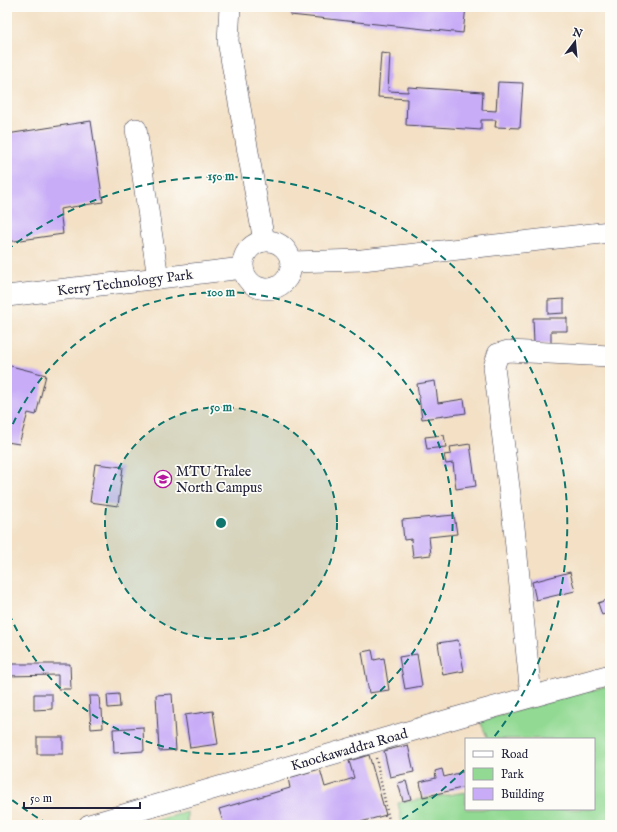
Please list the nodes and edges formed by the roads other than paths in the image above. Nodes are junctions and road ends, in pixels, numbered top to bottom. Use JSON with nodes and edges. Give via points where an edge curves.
{"nodes":[{"id":1,"x":230,"y":7,"type":"edge"},
{"id":2,"x":136,"y":129,"type":"dead end"},
{"id":3,"x":610,"y":232,"type":"edge"},
{"id":4,"x":264,"y":241,"type":"junction"},
{"id":5,"x":292,"y":262,"type":"junction"},
{"id":6,"x":243,"y":268,"type":"junction"},
{"id":7,"x":158,"y":278,"type":"junction"},
{"id":8,"x":7,"y":296,"type":"edge"},
{"id":9,"x":610,"y":356,"type":"edge"},
{"id":10,"x":610,"y":675,"type":"edge"},
{"id":11,"x":531,"y":696,"type":"junction"},
{"id":12,"x":89,"y":825,"type":"edge"}],
"edges":[{"from":1,"to":4,"type":"street","via":[[228,41]]},
{"from":2,"to":7,"type":"street"},
{"from":3,"to":5,"type":"street","via":[[362,260]]},
{"from":4,"to":5,"type":"street","via":[[279,243],[285,248]]},
{"from":4,"to":6,"type":"street","via":[[250,247],[243,260]]},
{"from":5,"to":6,"type":"street","via":[[289,276],[284,283],[270,289],[263,289],[250,282]]},
{"from":6,"to":7,"type":"street","name":"Kerry Technology Park"},
{"from":7,"to":8,"type":"street","name":"Kerry Technology Park"},
{"from":9,"to":11,"type":"street","via":[[508,351],[498,354],[494,367]]},
{"from":10,"to":11,"type":"street","name":"Knockawaddra Road"},
{"from":11,"to":12,"type":"street","name":"Knockawaddra Road"}]}
